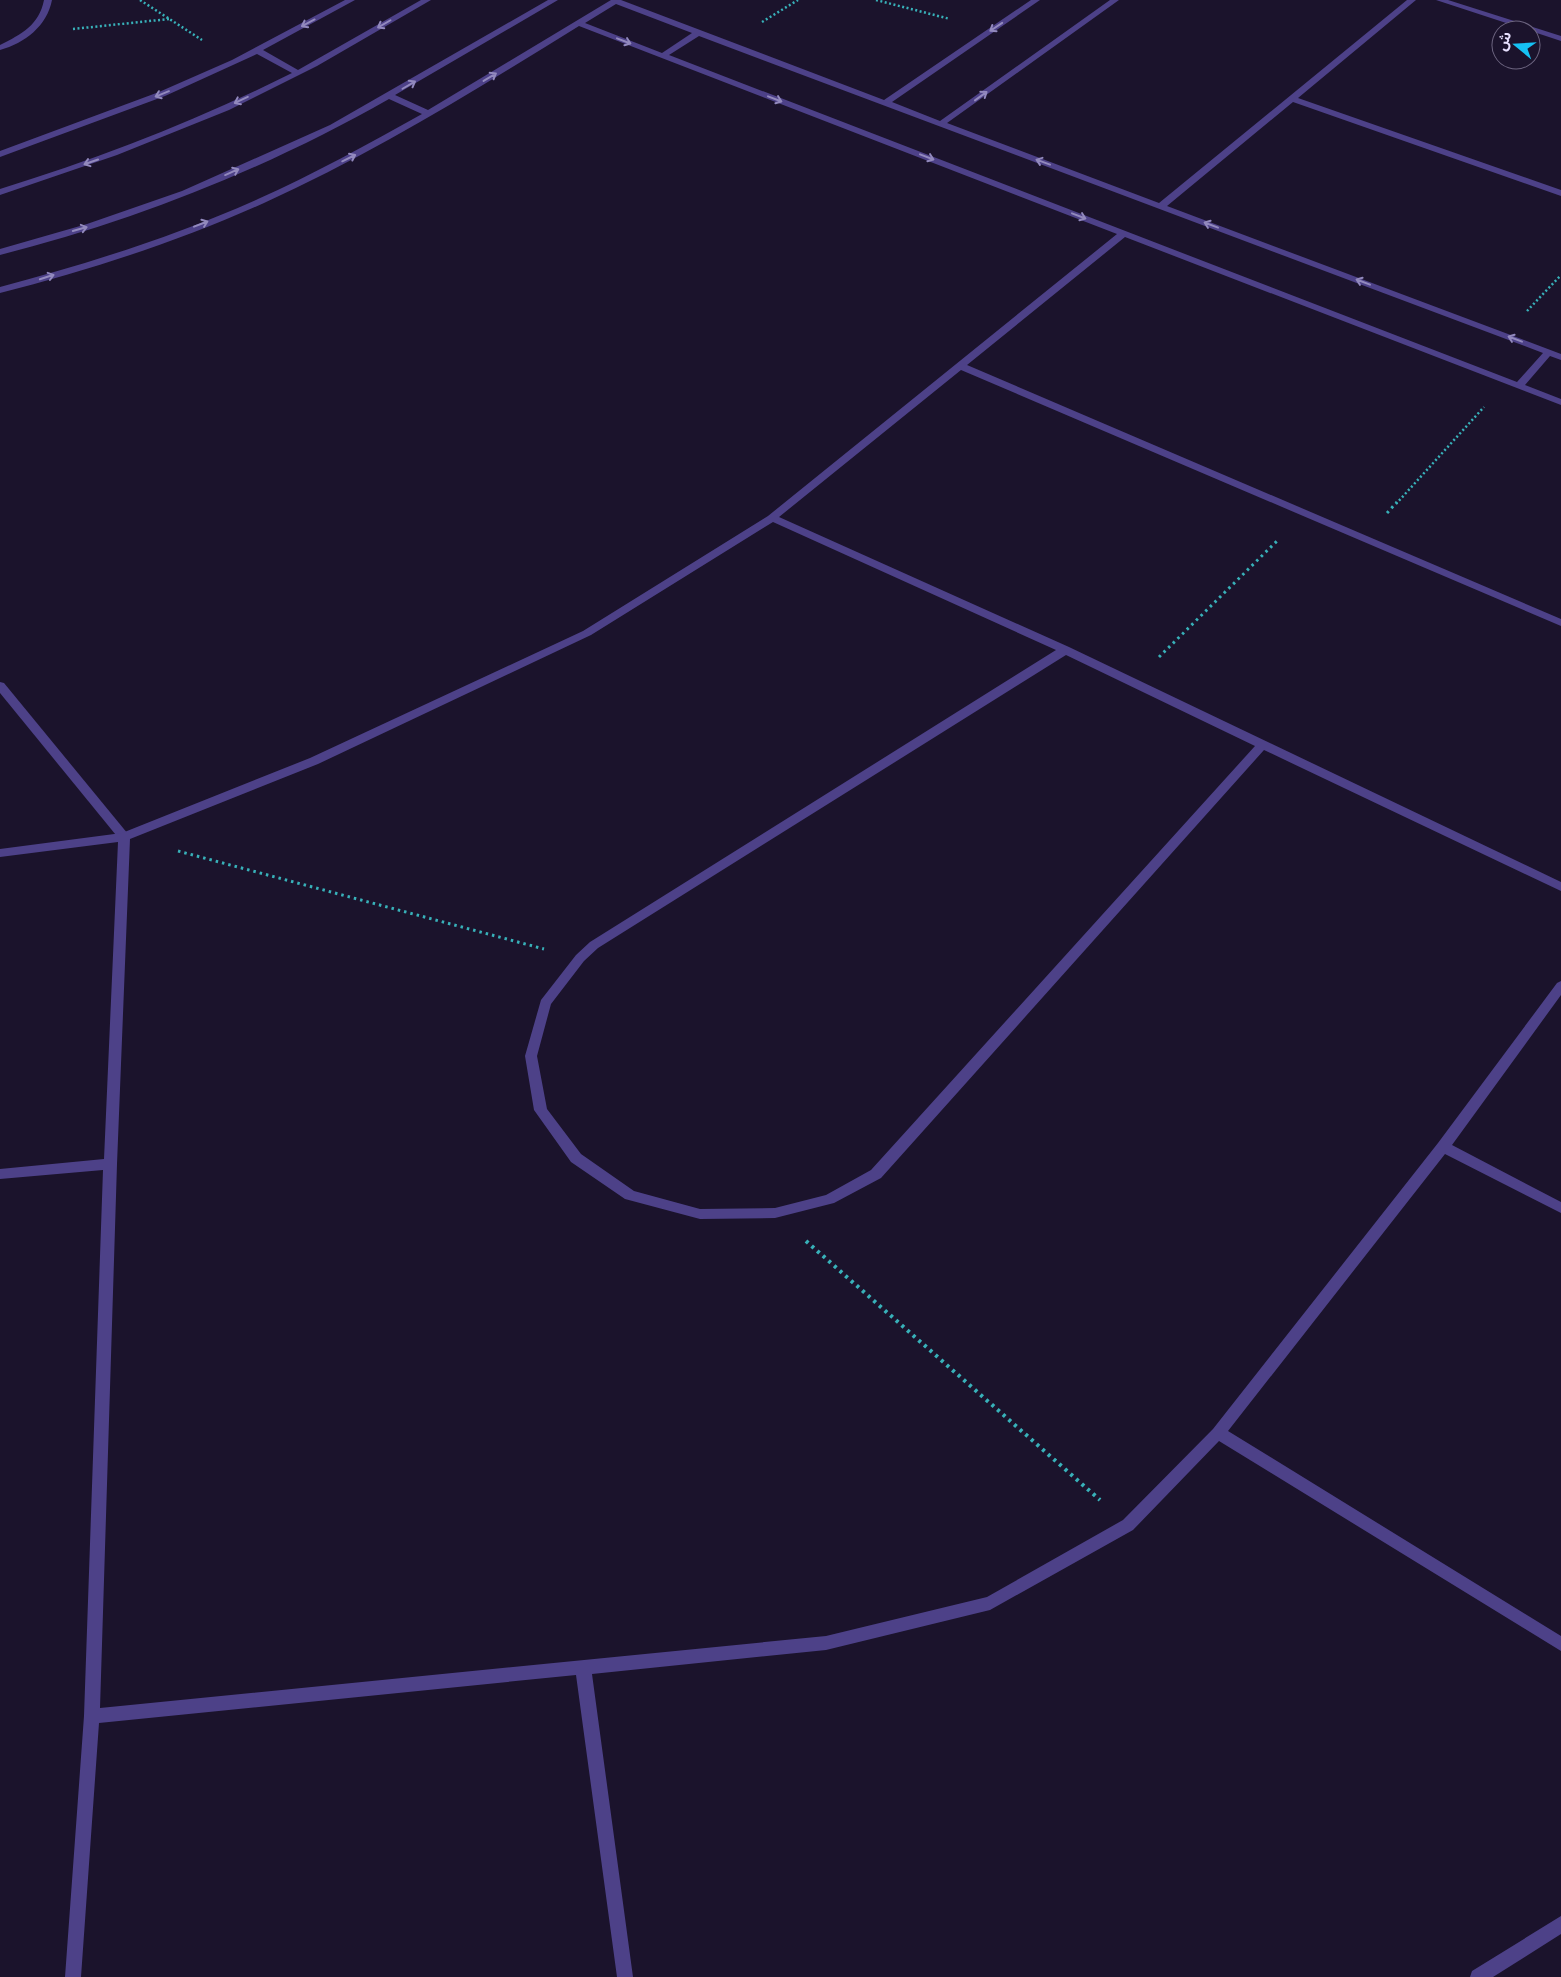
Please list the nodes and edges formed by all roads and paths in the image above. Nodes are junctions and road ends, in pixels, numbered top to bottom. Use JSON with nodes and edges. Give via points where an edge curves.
{"nodes":[{"id":1,"x":48,"y":0,"type":"edge"},
{"id":2,"x":140,"y":0,"type":"edge"},
{"id":3,"x":351,"y":0,"type":"edge"},
{"id":4,"x":427,"y":0,"type":"edge"},
{"id":5,"x":554,"y":0,"type":"edge"},
{"id":6,"x":876,"y":0,"type":"edge"},
{"id":7,"x":1036,"y":0,"type":"edge"},
{"id":8,"x":1115,"y":0,"type":"edge"},
{"id":9,"x":1412,"y":0,"type":"edge"},
{"id":10,"x":1440,"y":0,"type":"edge"},
{"id":11,"x":616,"y":1,"type":"edge"},
{"id":12,"x":169,"y":19,"type":"junction"},
{"id":13,"x":578,"y":23,"type":"junction"},
{"id":14,"x":992,"y":30,"type":"junction"},
{"id":15,"x":31,"y":33,"type":"junction"},
{"id":16,"x":698,"y":33,"type":"junction"},
{"id":17,"x":1561,"y":39,"type":"edge"},
{"id":18,"x":0,"y":48,"type":"edge"},
{"id":19,"x":256,"y":50,"type":"junction"},
{"id":20,"x":663,"y":56,"type":"junction"},
{"id":21,"x":235,"y":62,"type":"junction"},
{"id":22,"x":298,"y":73,"type":"junction"},
{"id":23,"x":390,"y":96,"type":"junction"},
{"id":24,"x":1293,"y":99,"type":"junction"},
{"id":25,"x":885,"y":103,"type":"junction"},
{"id":26,"x":430,"y":114,"type":"junction"},
{"id":27,"x":941,"y":124,"type":"junction"},
{"id":28,"x":0,"y":154,"type":"edge"},
{"id":29,"x":0,"y":192,"type":"edge"},
{"id":30,"x":1561,"y":192,"type":"edge"},
{"id":31,"x":1161,"y":206,"type":"junction"},
{"id":32,"x":1124,"y":233,"type":"junction"},
{"id":33,"x":0,"y":252,"type":"edge"},
{"id":34,"x":1561,"y":274,"type":"edge"},
{"id":35,"x":0,"y":290,"type":"edge"},
{"id":36,"x":1504,"y":335,"type":"junction"},
{"id":37,"x":1549,"y":352,"type":"junction"},
{"id":38,"x":1561,"y":357,"type":"edge"},
{"id":39,"x":961,"y":366,"type":"junction"},
{"id":40,"x":1508,"y":381,"type":"junction"},
{"id":41,"x":1519,"y":386,"type":"junction"},
{"id":42,"x":1561,"y":402,"type":"edge"},
{"id":43,"x":1305,"y":514,"type":"junction"},
{"id":44,"x":772,"y":518,"type":"junction"},
{"id":45,"x":1363,"y":538,"type":"junction"},
{"id":46,"x":1561,"y":622,"type":"edge"},
{"id":47,"x":1065,"y":650,"type":"junction"},
{"id":48,"x":1132,"y":682,"type":"junction"},
{"id":49,"x":0,"y":686,"type":"edge"},
{"id":50,"x":1263,"y":744,"type":"junction"},
{"id":51,"x":124,"y":837,"type":"junction"},
{"id":52,"x":0,"y":853,"type":"edge"},
{"id":53,"x":1561,"y":887,"type":"edge"},
{"id":54,"x":580,"y":958,"type":"junction"},
{"id":55,"x":1561,"y":986,"type":"edge"},
{"id":56,"x":1443,"y":1147,"type":"junction"},
{"id":57,"x":110,"y":1164,"type":"junction"},
{"id":58,"x":0,"y":1174,"type":"edge"},
{"id":59,"x":1561,"y":1208,"type":"edge"},
{"id":60,"x":775,"y":1213,"type":"junction"},
{"id":61,"x":1218,"y":1433,"type":"junction"},
{"id":62,"x":1128,"y":1525,"type":"junction"},
{"id":63,"x":1561,"y":1644,"type":"edge"},
{"id":64,"x":583,"y":1667,"type":"junction"},
{"id":65,"x":92,"y":1716,"type":"junction"},
{"id":66,"x":1561,"y":1924,"type":"edge"},
{"id":67,"x":73,"y":1977,"type":"edge"},
{"id":68,"x":625,"y":1977,"type":"edge"},
{"id":69,"x":1478,"y":1977,"type":"edge"}],
"edges":[{"from":1,"to":15,"type":"street","via":[[46,14]]},
{"from":2,"to":12,"type":"path"},
{"from":3,"to":19,"type":"street","one_way":true},
{"from":4,"to":22,"type":"street","one_way":true},
{"from":23,"to":5,"type":"street","one_way":true},
{"from":6,"to":14,"type":"path"},
{"from":7,"to":14,"type":"street","one_way":true},
{"from":27,"to":8,"type":"street","one_way":true},
{"from":9,"to":24,"type":"street"},
{"from":10,"to":17,"type":"street"},
{"from":11,"to":13,"type":"street"},
{"from":11,"to":16,"type":"street"},
{"from":12,"to":15,"type":"path"},
{"from":12,"to":21,"type":"path"},
{"from":13,"to":20,"type":"street","one_way":true},
{"from":26,"to":13,"type":"street","one_way":true},
{"from":14,"to":25,"type":"street"},
{"from":15,"to":18,"type":"street"},
{"from":16,"to":20,"type":"street"},
{"from":16,"to":25,"type":"street"},
{"from":19,"to":21,"type":"street"},
{"from":19,"to":22,"type":"street"},
{"from":20,"to":32,"type":"street","one_way":true},
{"from":21,"to":28,"type":"street","one_way":true,"via":[[162,94]]},
{"from":22,"to":29,"type":"street","one_way":true,"via":[[203,118],[120,151]]},
{"from":23,"to":26,"type":"street"},
{"from":33,"to":23,"type":"street","one_way":true,"via":[[90,226],[185,193],[333,127]]},
{"from":24,"to":30,"type":"street"},
{"from":24,"to":31,"type":"street"},
{"from":25,"to":27,"type":"street"},
{"from":35,"to":26,"type":"street","one_way":true,"via":[[150,244],[255,203],[369,148]]},
{"from":31,"to":27,"type":"street","one_way":true},
{"from":36,"to":31,"type":"street","one_way":true},
{"from":32,"to":39,"type":"street"},
{"from":32,"to":40,"type":"street"},
{"from":34,"to":36,"type":"path"},
{"from":37,"to":36,"type":"street","one_way":true},
{"from":37,"to":38,"type":"street"},
{"from":37,"to":41,"type":"street"},
{"from":39,"to":43,"type":"street"},
{"from":39,"to":44,"type":"street"},
{"from":40,"to":41,"type":"street"},
{"from":40,"to":45,"type":"path"},
{"from":41,"to":42,"type":"street"},
{"from":43,"to":45,"type":"street"},
{"from":43,"to":48,"type":"path"},
{"from":44,"to":47,"type":"street"},
{"from":44,"to":51,"type":"street","via":[[587,634],[314,761]]},
{"from":45,"to":46,"type":"street"},
{"from":47,"to":48,"type":"street"},
{"from":47,"to":54,"type":"street","via":[[594,945]]},
{"from":48,"to":50,"type":"street"},
{"from":49,"to":51,"type":"street"},
{"from":50,"to":53,"type":"street"},
{"from":50,"to":60,"type":"street","via":[[876,1174],[829,1199]]},
{"from":51,"to":52,"type":"street"},
{"from":51,"to":54,"type":"path"},
{"from":51,"to":57,"type":"street"},
{"from":54,"to":60,"type":"street","via":[[545,1003],[531,1056],[541,1110],[576,1158],[630,1195],[700,1214]]},
{"from":55,"to":56,"type":"street"},
{"from":56,"to":59,"type":"street"},
{"from":56,"to":61,"type":"street"},
{"from":57,"to":58,"type":"street"},
{"from":57,"to":65,"type":"street"},
{"from":60,"to":62,"type":"path"},
{"from":61,"to":62,"type":"street"},
{"from":61,"to":63,"type":"street"},
{"from":62,"to":64,"type":"street","via":[[990,1603],[826,1643]]},
{"from":64,"to":65,"type":"street"},
{"from":64,"to":68,"type":"street"},
{"from":65,"to":67,"type":"street"},
{"from":66,"to":69,"type":"street"}]}
